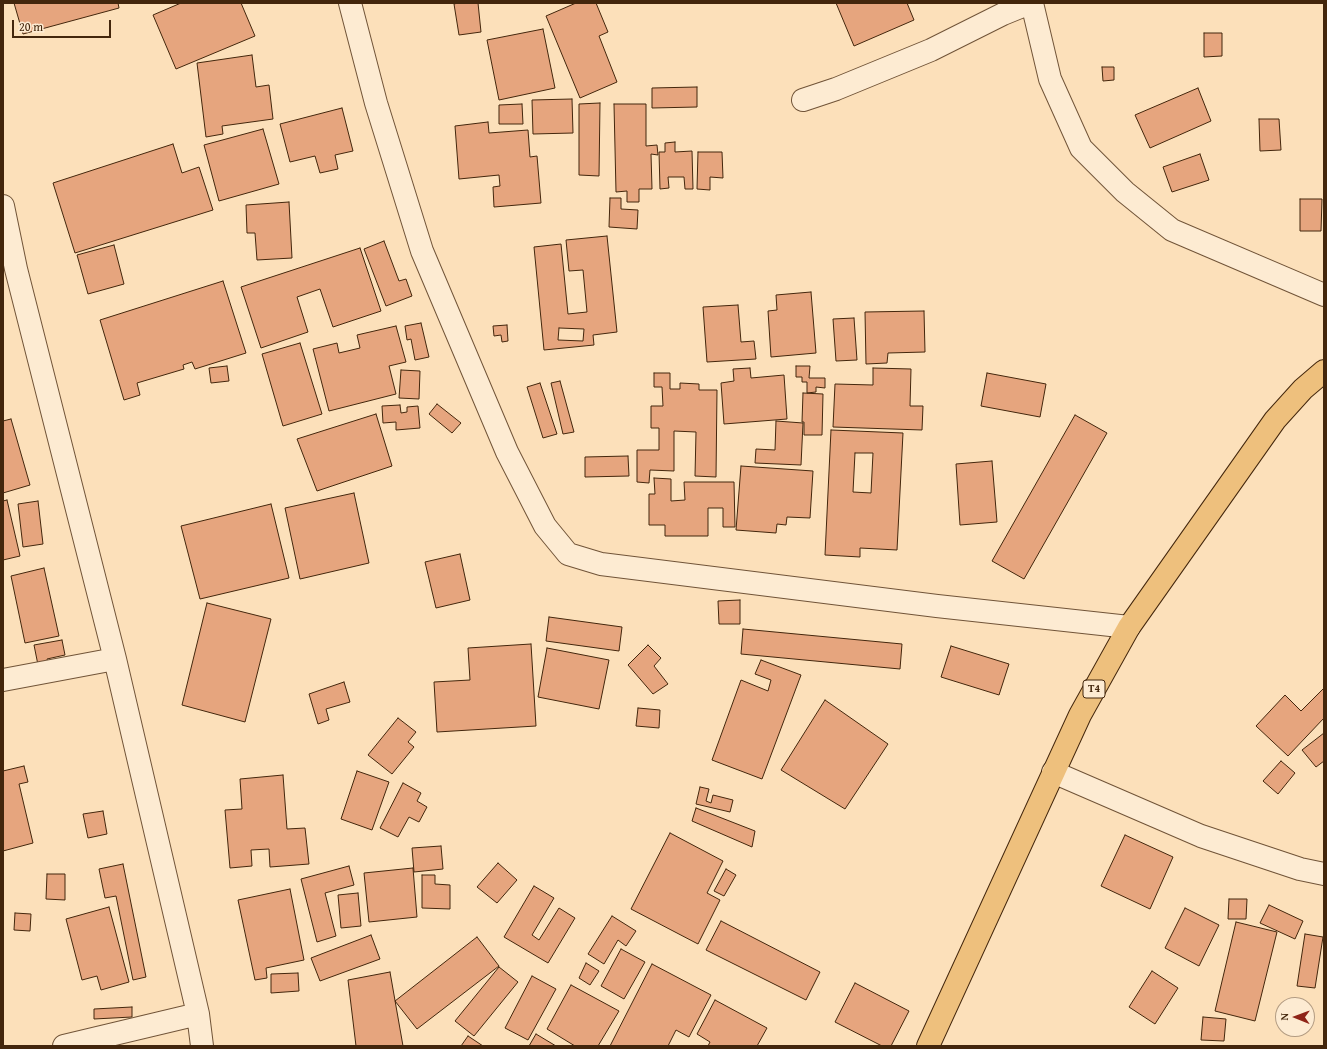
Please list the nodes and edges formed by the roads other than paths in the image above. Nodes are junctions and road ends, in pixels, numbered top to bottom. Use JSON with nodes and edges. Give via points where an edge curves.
{"nodes":[{"id":1,"x":350,"y":3,"type":"edge"},
{"id":2,"x":1031,"y":3,"type":"edge"},
{"id":3,"x":803,"y":100,"type":"dead end"},
{"id":4,"x":3,"y":206,"type":"edge"},
{"id":5,"x":1324,"y":295,"type":"edge"},
{"id":6,"x":1324,"y":371,"type":"edge"},
{"id":7,"x":1129,"y":627,"type":"junction"},
{"id":8,"x":115,"y":659,"type":"junction"},
{"id":9,"x":3,"y":680,"type":"edge"},
{"id":10,"x":1053,"y":772,"type":"junction"},
{"id":11,"x":1324,"y":874,"type":"edge"},
{"id":12,"x":198,"y":1014,"type":"junction"},
{"id":13,"x":64,"y":1046,"type":"edge"},
{"id":14,"x":202,"y":1046,"type":"edge"},
{"id":15,"x":928,"y":1046,"type":"edge"}],
"edges":[{"from":1,"to":7,"type":"street","via":[[376,103],[422,251],[507,452],[545,526],[568,554],[601,564]]},
{"from":2,"to":3,"type":"street","via":[[931,50]]},
{"from":2,"to":5,"type":"street","via":[[1050,79],[1081,148],[1125,192],[1172,230]]},
{"from":4,"to":8,"type":"street","via":[[16,269]]},
{"from":6,"to":7,"type":"highway","number":"T4","via":[[1303,389],[1275,420]]},
{"from":7,"to":10,"type":"highway","number":"T4","via":[[1080,715]]},
{"from":8,"to":9,"type":"street"},
{"from":8,"to":12,"type":"street"},
{"from":10,"to":11,"type":"street","via":[[1201,836],[1300,869]]},
{"from":10,"to":15,"type":"highway","number":"T4"},
{"from":12,"to":13,"type":"street"},
{"from":12,"to":14,"type":"street"}]}
